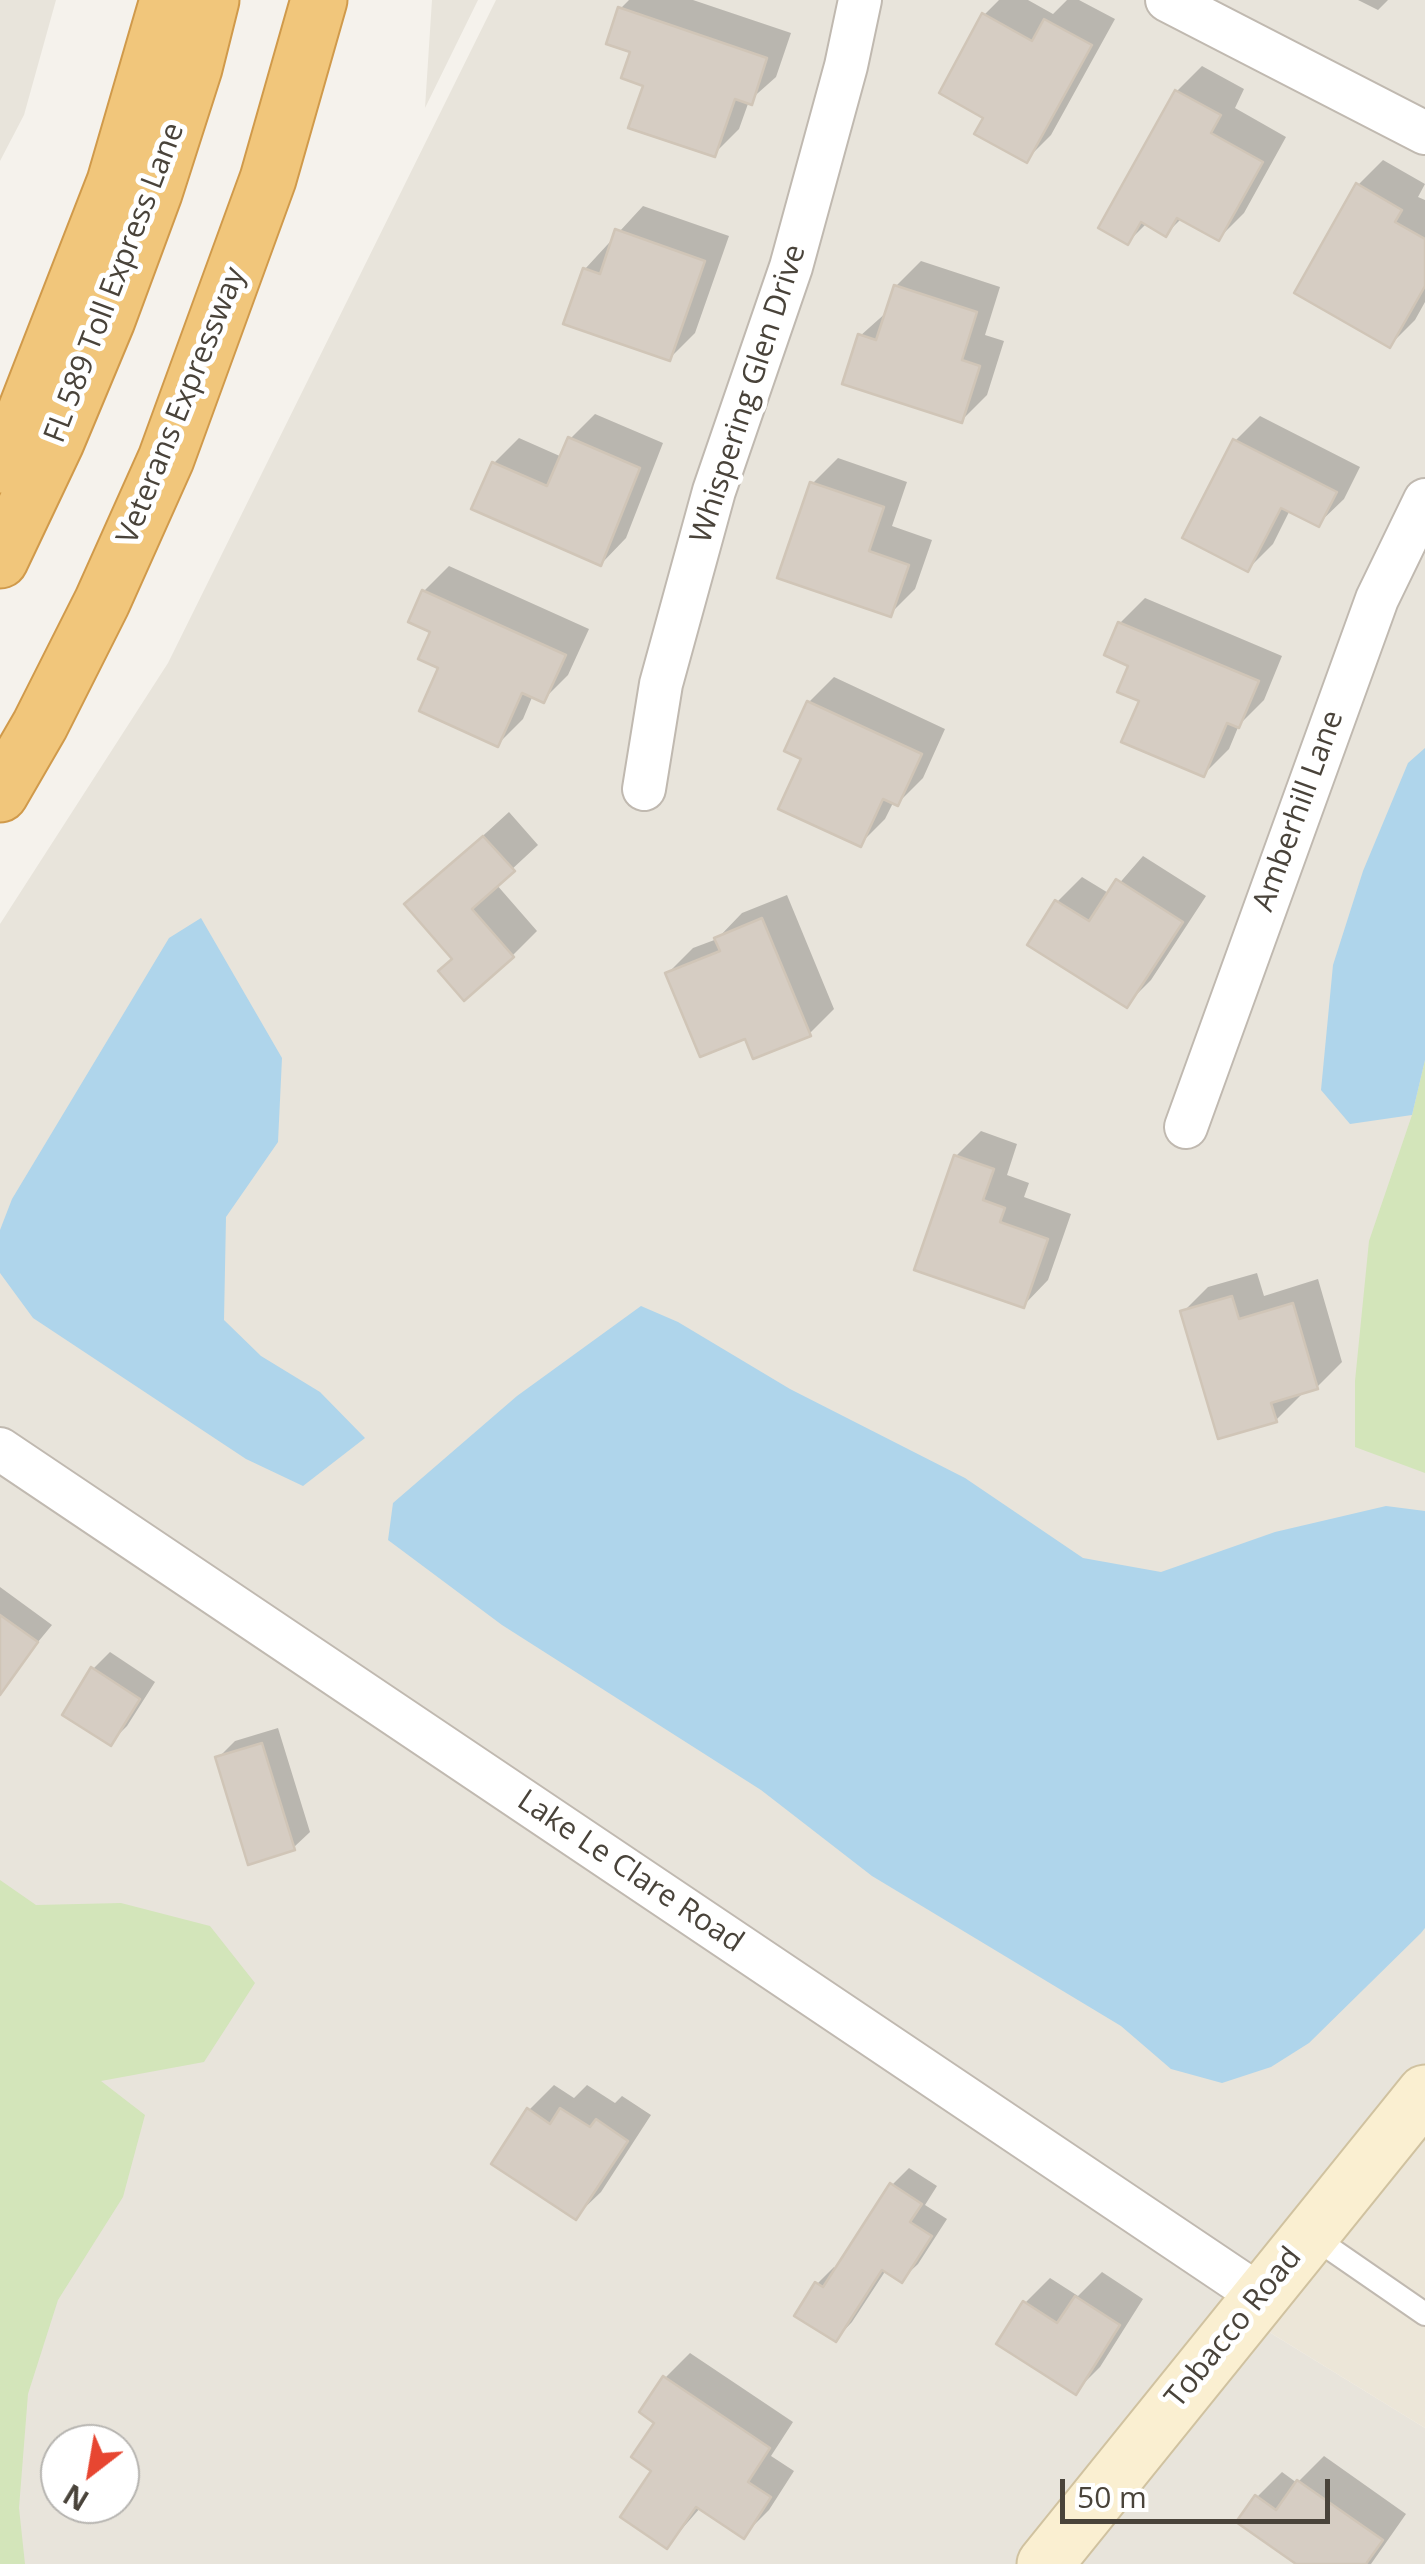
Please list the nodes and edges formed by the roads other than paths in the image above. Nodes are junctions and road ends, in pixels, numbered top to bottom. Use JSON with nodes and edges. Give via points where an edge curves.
{"nodes":[{"id":1,"x":168,"y":0,"type":"edge"},
{"id":2,"x":211,"y":0,"type":"edge"},
{"id":3,"x":319,"y":0,"type":"edge"},
{"id":4,"x":860,"y":0,"type":"edge"},
{"id":5,"x":1168,"y":0,"type":"edge"},
{"id":6,"x":1425,"y":132,"type":"edge"},
{"id":7,"x":0,"y":465,"type":"edge"},
{"id":8,"x":1425,"y":500,"type":"edge"},
{"id":9,"x":0,"y":560,"type":"edge"},
{"id":10,"x":644,"y":789,"type":"dead end"},
{"id":11,"x":0,"y":794,"type":"edge"},
{"id":12,"x":1186,"y":1128,"type":"dead end"},
{"id":13,"x":0,"y":1449,"type":"edge"},
{"id":14,"x":1425,"y":2093,"type":"edge"},
{"id":15,"x":1310,"y":2234,"type":"junction"},
{"id":16,"x":1259,"y":2295,"type":"junction"},
{"id":17,"x":1425,"y":2314,"type":"edge"},
{"id":18,"x":1045,"y":2564,"type":"edge"}],
"edges":[{"from":1,"to":7,"type":"highway","via":[[115,182]]},
{"from":2,"to":9,"type":"highway","name":"FL 589 Toll Express Lane","via":[[154,193],[107,320]]},
{"from":3,"to":11,"type":"highway","name":"Veterans Expressway","via":[[268,179],[166,459],[102,602]]},
{"from":4,"to":10,"type":"street","name":"Whispering Glen Drive","via":[[792,268],[714,491],[676,626]]},
{"from":5,"to":6,"type":"street"},
{"from":8,"to":12,"type":"street","name":"Amberhill Lane","via":[[1377,599]]},
{"from":13,"to":16,"type":"street","name":"Lake Le Clare Road"},
{"from":14,"to":15,"type":"street","name":"Tobacco Road"},
{"from":15,"to":16,"type":"street","name":"Tobacco Road"},
{"from":15,"to":17,"type":"lane"},
{"from":16,"to":18,"type":"street","name":"Tobacco Road"}]}
